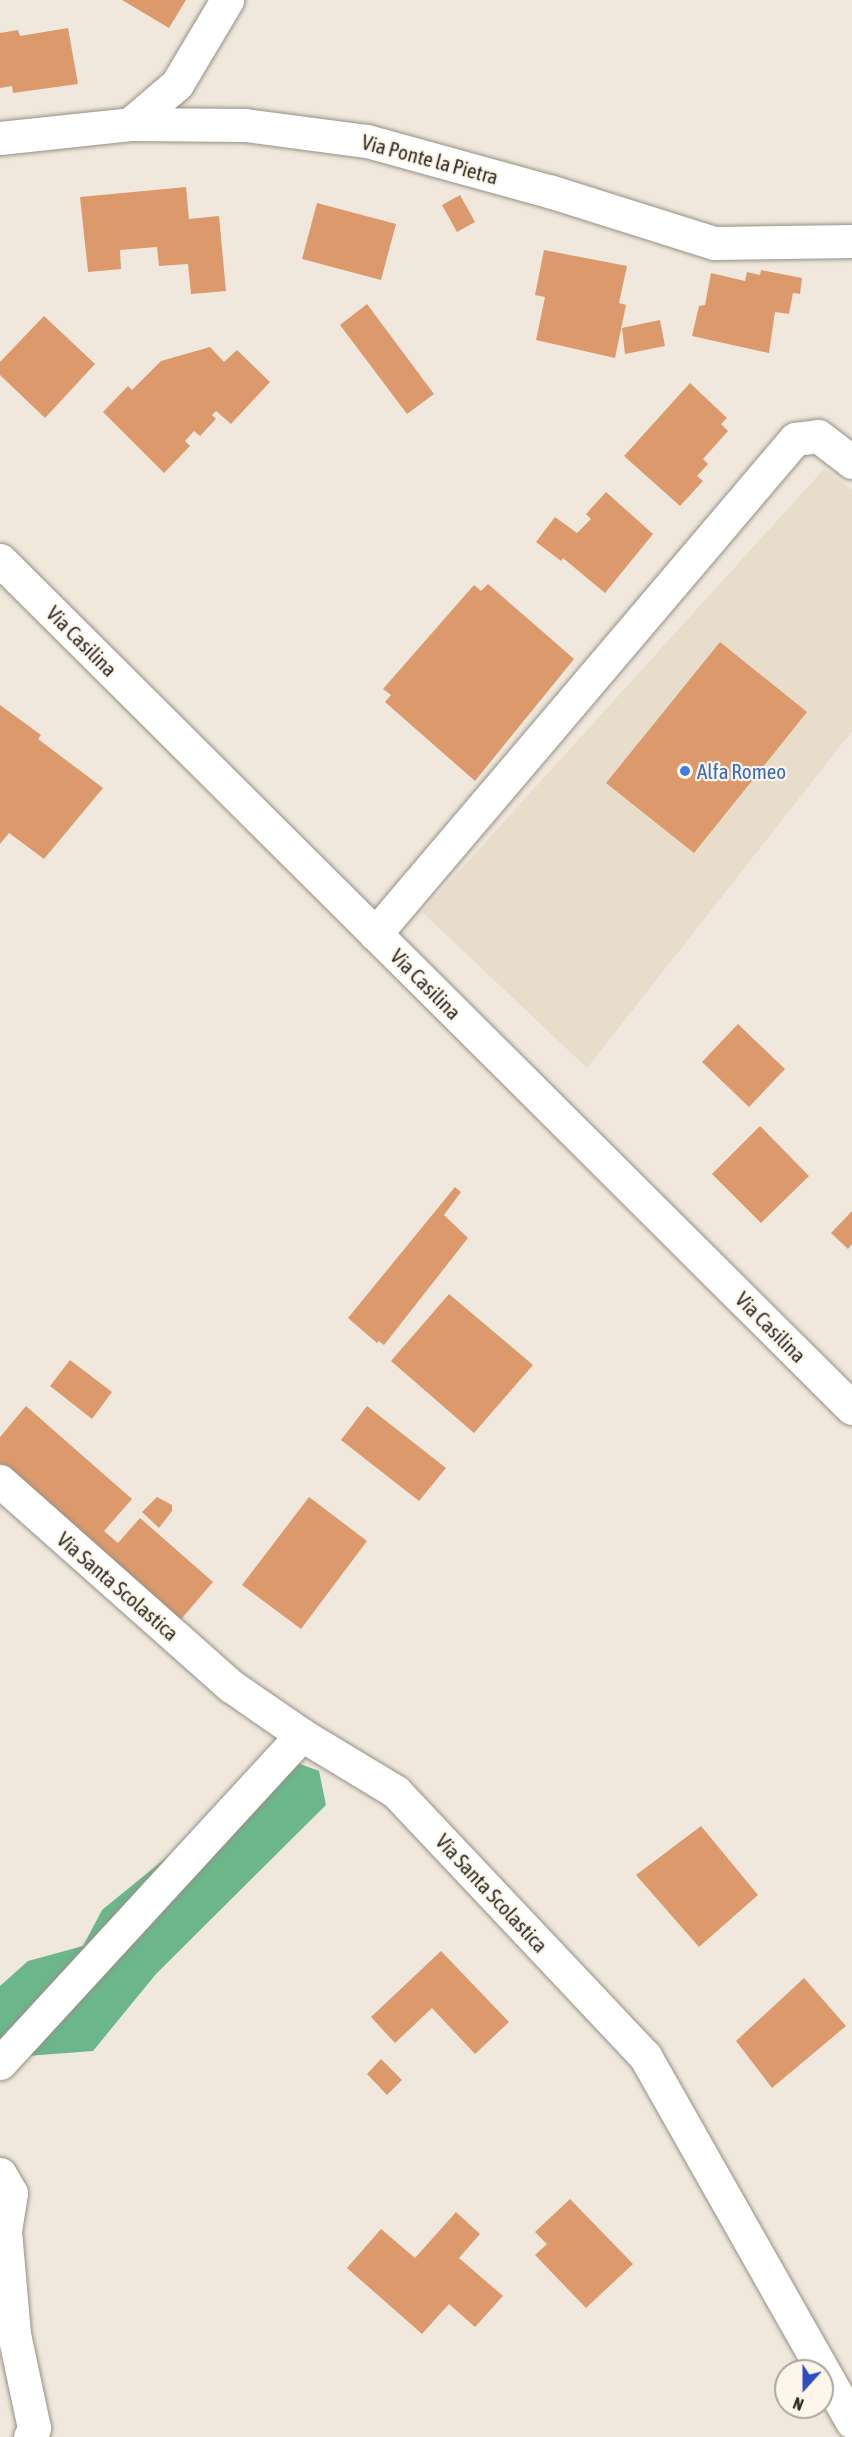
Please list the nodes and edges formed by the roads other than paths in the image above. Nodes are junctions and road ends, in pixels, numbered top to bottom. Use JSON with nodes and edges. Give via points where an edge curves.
{"nodes":[{"id":1,"x":227,"y":0,"type":"edge"},
{"id":2,"x":130,"y":124,"type":"junction"},
{"id":3,"x":0,"y":138,"type":"edge"},
{"id":4,"x":852,"y":241,"type":"edge"},
{"id":5,"x":852,"y":462,"type":"edge"},
{"id":6,"x":0,"y":560,"type":"edge"},
{"id":7,"x":375,"y":934,"type":"junction"},
{"id":8,"x":849,"y":1402,"type":"edge"},
{"id":9,"x":0,"y":1482,"type":"edge"},
{"id":10,"x":302,"y":1735,"type":"junction"},
{"id":11,"x":0,"y":2063,"type":"edge"},
{"id":12,"x":0,"y":2174,"type":"edge"},
{"id":13,"x":852,"y":2422,"type":"edge"},
{"id":14,"x":30,"y":2437,"type":"edge"}],
"edges":[{"from":1,"to":2,"type":"street","via":[[177,84]]},
{"from":2,"to":3,"type":"street","name":"Via Ponte la Pietra"},
{"from":2,"to":4,"type":"street","name":"Via Ponte la Pietra","via":[[245,125],[366,141],[549,191],[714,243]]},
{"from":5,"to":7,"type":"street","via":[[818,436],[795,439]]},
{"from":6,"to":7,"type":"street","name":"Via Casilina"},
{"from":7,"to":8,"type":"street","name":"Via Casilina"},
{"from":9,"to":10,"type":"street","name":"Via Santa Scolastica","via":[[231,1686]]},
{"from":10,"to":11,"type":"street"},
{"from":10,"to":13,"type":"street","name":"Via Santa Scolastica","via":[[396,1792],[645,2056]]},
{"from":12,"to":14,"type":"street","via":[[11,2193],[5,2231],[14,2334],[34,2427]]}]}
